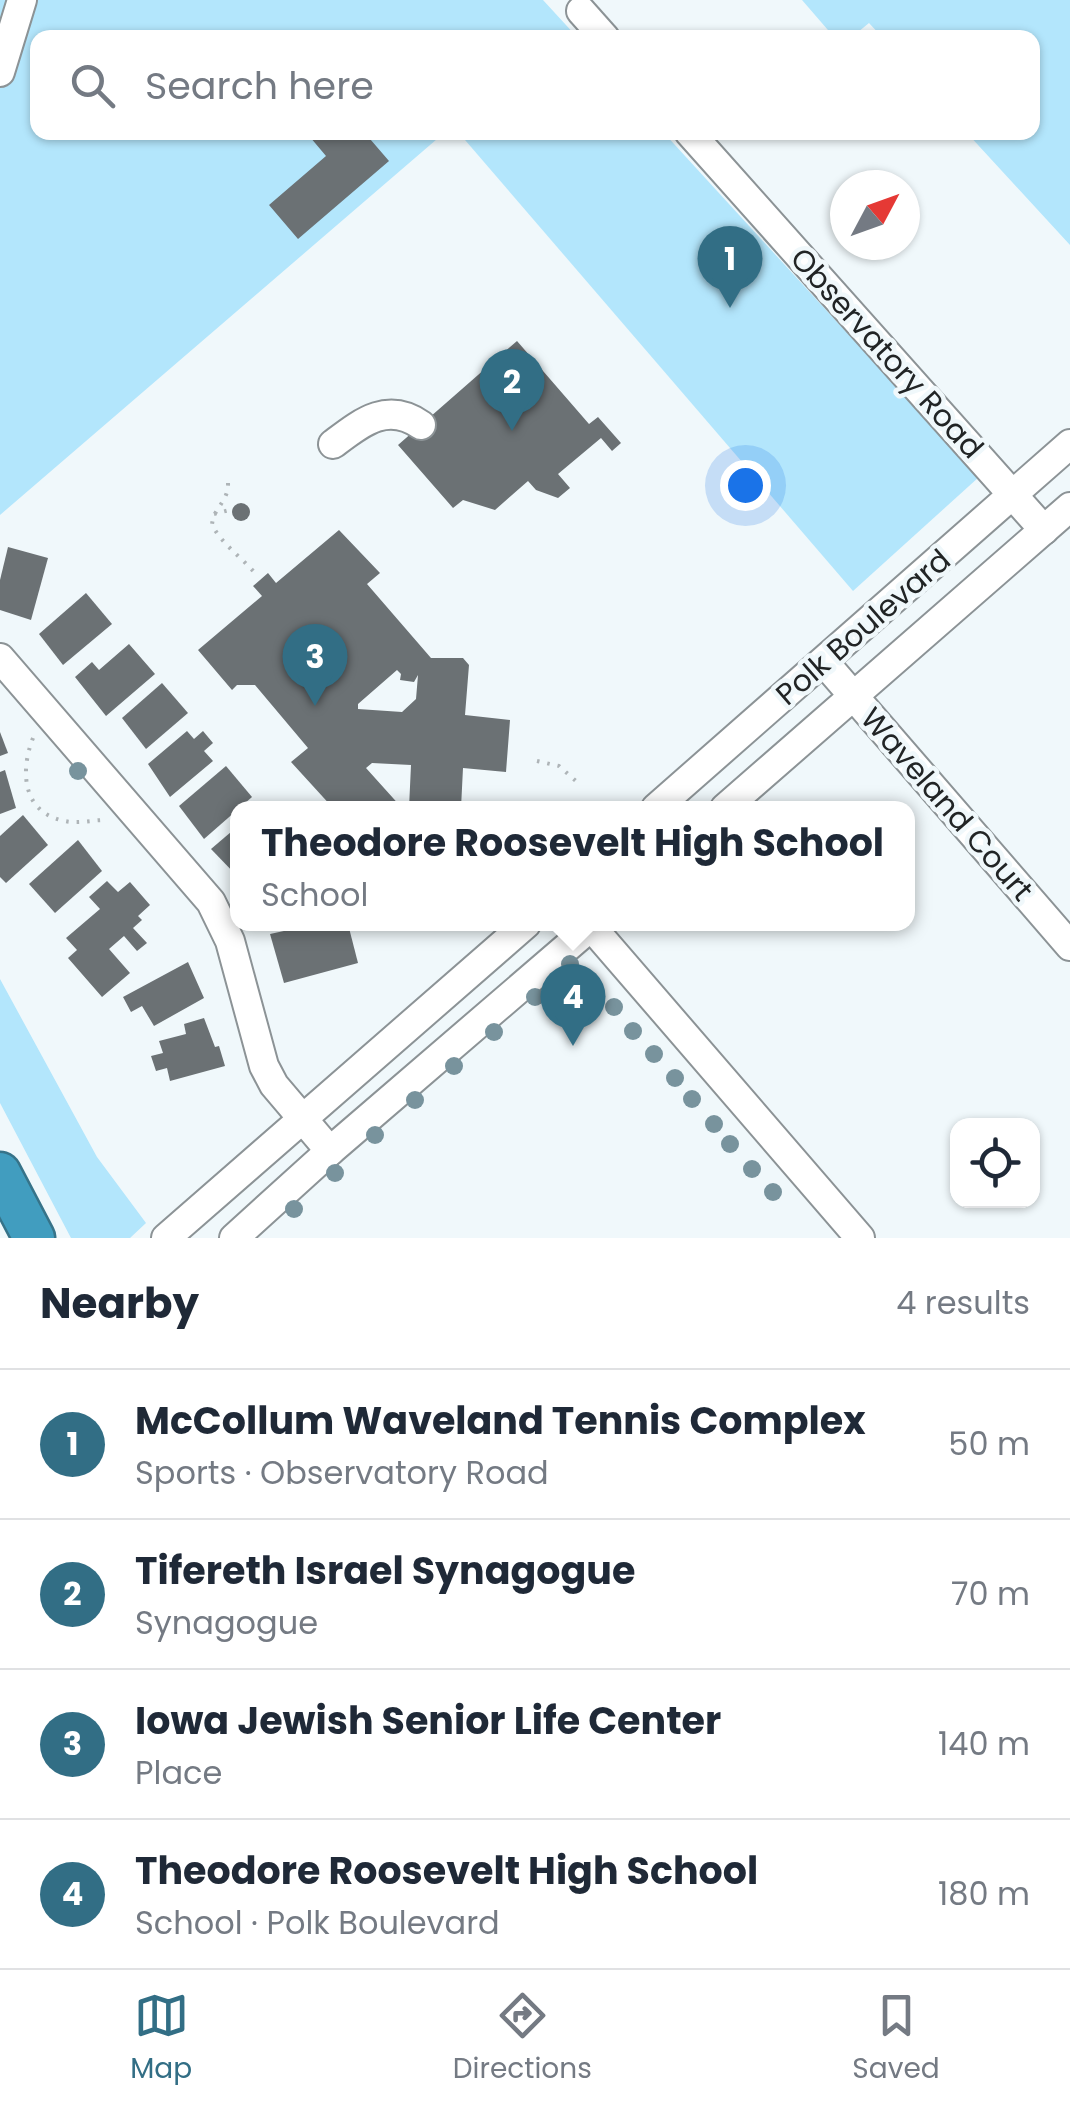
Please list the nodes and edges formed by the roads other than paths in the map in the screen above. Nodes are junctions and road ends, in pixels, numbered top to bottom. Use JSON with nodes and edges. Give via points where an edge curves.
{"nodes":[{"id":1,"x":22,"y":0,"type":"edge"},
{"id":2,"x":581,"y":12,"type":"dead end"},
{"id":3,"x":597,"y":30,"type":"edge"},
{"id":4,"x":0,"y":72,"type":"edge"},
{"id":5,"x":697,"y":140,"type":"edge"},
{"id":6,"x":421,"y":425,"type":"dead end"},
{"id":7,"x":333,"y":444,"type":"dead end"},
{"id":8,"x":1070,"y":444,"type":"edge"},
{"id":9,"x":1013,"y":494,"type":"junction"},
{"id":10,"x":1070,"y":507,"type":"edge"},
{"id":11,"x":1044,"y":530,"type":"junction"},
{"id":12,"x":0,"y":658,"type":"edge"},
{"id":13,"x":824,"y":662,"type":"junction"},
{"id":14,"x":854,"y":696,"type":"junction"},
{"id":15,"x":664,"y":801,"type":"edge"},
{"id":16,"x":733,"y":801,"type":"edge"},
{"id":17,"x":518,"y":931,"type":"edge"},
{"id":18,"x":583,"y":931,"type":"edge"},
{"id":19,"x":597,"y":931,"type":"edge"},
{"id":20,"x":1070,"y":946,"type":"edge"},
{"id":21,"x":303,"y":1120,"type":"junction"},
{"id":22,"x":330,"y":1150,"type":"junction"},
{"id":23,"x":0,"y":1174,"type":"edge"},
{"id":24,"x":34,"y":1238,"type":"edge"},
{"id":25,"x":166,"y":1238,"type":"edge"},
{"id":26,"x":234,"y":1238,"type":"edge"},
{"id":27,"x":860,"y":1238,"type":"edge"}],
"edges":[{"from":1,"to":4,"type":"street"},
{"from":2,"to":3,"type":"street"},
{"from":5,"to":9,"type":"street","name":"Observatory Road"},
{"from":6,"to":7,"type":"street","via":[[381,414]]},
{"from":8,"to":9,"type":"street","name":"Polk Boulevard"},
{"from":9,"to":11,"type":"street","name":"Observatory Road"},
{"from":9,"to":13,"type":"street","name":"Polk Boulevard"},
{"from":10,"to":11,"type":"street","name":"Polk Boulevard"},
{"from":11,"to":14,"type":"street","name":"Polk Boulevard"},
{"from":12,"to":21,"type":"street","via":[[211,902],[230,941],[264,1066]]},
{"from":13,"to":14,"type":"street","name":"Waveland Court"},
{"from":13,"to":15,"type":"street","name":"Polk Boulevard"},
{"from":14,"to":16,"type":"street","name":"Polk Boulevard"},
{"from":14,"to":20,"type":"street","name":"Waveland Court"},
{"from":17,"to":21,"type":"street"},
{"from":18,"to":22,"type":"street"},
{"from":19,"to":27,"type":"street"},
{"from":21,"to":22,"type":"street"},
{"from":21,"to":25,"type":"street"},
{"from":22,"to":26,"type":"street"},
{"from":23,"to":24,"type":"highway"}]}
